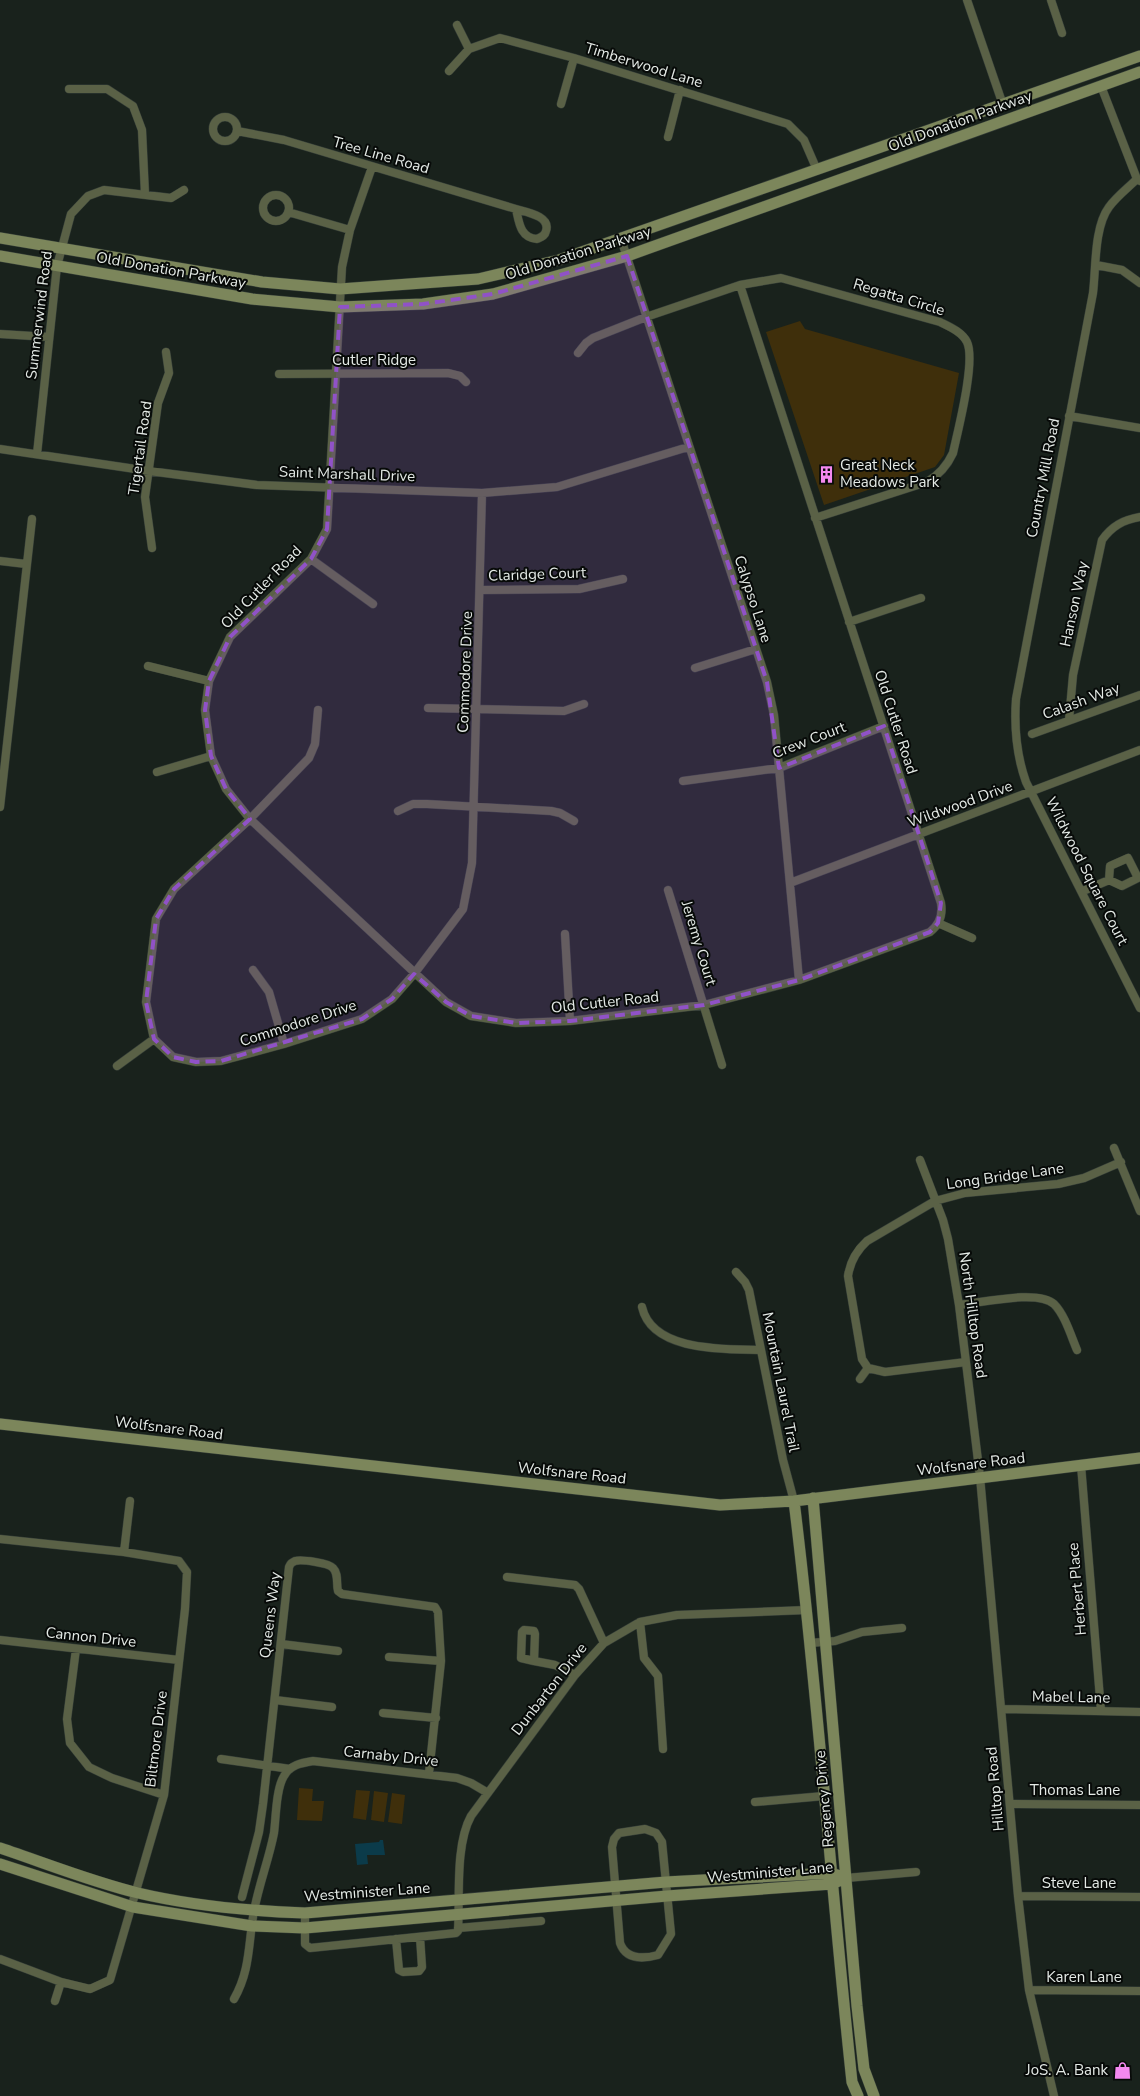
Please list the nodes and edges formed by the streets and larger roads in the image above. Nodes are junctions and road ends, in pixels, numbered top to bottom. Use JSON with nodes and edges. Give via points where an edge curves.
{"nodes":[{"id":1,"x":967,"y":0,"type":"edge"},
{"id":2,"x":1051,"y":0,"type":"edge"},
{"id":3,"x":457,"y":26,"type":"dead end"},
{"id":4,"x":1062,"y":33,"type":"dead end"},
{"id":5,"x":469,"y":48,"type":"junction"},
{"id":6,"x":1140,"y":56,"type":"edge"},
{"id":7,"x":574,"y":58,"type":"junction"},
{"id":8,"x":448,"y":72,"type":"dead end"},
{"id":9,"x":1140,"y":72,"type":"edge"},
{"id":10,"x":1101,"y":86,"type":"junction"},
{"id":11,"x":69,"y":89,"type":"dead end"},
{"id":12,"x":680,"y":90,"type":"junction"},
{"id":13,"x":561,"y":104,"type":"dead end"},
{"id":14,"x":1003,"y":105,"type":"junction"},
{"id":15,"x":237,"y":131,"type":"dead end"},
{"id":16,"x":668,"y":137,"type":"dead end"},
{"id":17,"x":372,"y":167,"type":"junction"},
{"id":18,"x":817,"y":170,"type":"junction"},
{"id":19,"x":1139,"y":180,"type":"edge"},
{"id":20,"x":184,"y":190,"type":"dead end"},
{"id":21,"x":145,"y":194,"type":"junction"},
{"id":22,"x":516,"y":209,"type":"junction"},
{"id":23,"x":288,"y":212,"type":"dead end"},
{"id":24,"x":350,"y":230,"type":"junction"},
{"id":25,"x":0,"y":238,"type":"edge"},
{"id":26,"x":621,"y":239,"type":"junction"},
{"id":27,"x":61,"y":248,"type":"junction"},
{"id":28,"x":0,"y":256,"type":"edge"},
{"id":29,"x":626,"y":256,"type":"junction"},
{"id":30,"x":1096,"y":265,"type":"junction"},
{"id":31,"x":57,"y":266,"type":"junction"},
{"id":32,"x":1140,"y":283,"type":"edge"},
{"id":33,"x":740,"y":285,"type":"junction"},
{"id":34,"x":340,"y":289,"type":"junction"},
{"id":35,"x":340,"y":307,"type":"junction"},
{"id":36,"x":646,"y":317,"type":"junction"},
{"id":37,"x":0,"y":334,"type":"edge"},
{"id":38,"x":49,"y":337,"type":"junction"},
{"id":39,"x":166,"y":352,"type":"dead end"},
{"id":40,"x":578,"y":353,"type":"dead end"},
{"id":41,"x":279,"y":374,"type":"dead end"},
{"id":42,"x":336,"y":374,"type":"junction"},
{"id":43,"x":466,"y":382,"type":"dead end"},
{"id":44,"x":1069,"y":416,"type":"junction"},
{"id":45,"x":1140,"y":428,"type":"edge"},
{"id":46,"x":688,"y":446,"type":"junction"},
{"id":47,"x":0,"y":449,"type":"edge"},
{"id":48,"x":37,"y":454,"type":"junction"},
{"id":49,"x":148,"y":471,"type":"junction"},
{"id":50,"x":330,"y":487,"type":"junction"},
{"id":51,"x":482,"y":493,"type":"junction"},
{"id":52,"x":1140,"y":517,"type":"edge"},
{"id":53,"x":815,"y":518,"type":"junction"},
{"id":54,"x":32,"y":519,"type":"dead end"},
{"id":55,"x":152,"y":548,"type":"dead end"},
{"id":56,"x":311,"y":559,"type":"junction"},
{"id":57,"x":0,"y":560,"type":"edge"},
{"id":58,"x":26,"y":564,"type":"junction"},
{"id":59,"x":623,"y":579,"type":"dead end"},
{"id":60,"x":481,"y":590,"type":"junction"},
{"id":61,"x":921,"y":598,"type":"dead end"},
{"id":62,"x":373,"y":604,"type":"dead end"},
{"id":63,"x":849,"y":622,"type":"junction"},
{"id":64,"x":756,"y":649,"type":"junction"},
{"id":65,"x":148,"y":666,"type":"dead end"},
{"id":66,"x":695,"y":668,"type":"dead end"},
{"id":67,"x":209,"y":681,"type":"junction"},
{"id":68,"x":1140,"y":695,"type":"edge"},
{"id":69,"x":584,"y":704,"type":"dead end"},
{"id":70,"x":428,"y":708,"type":"dead end"},
{"id":71,"x":477,"y":709,"type":"junction"},
{"id":72,"x":318,"y":710,"type":"dead end"},
{"id":73,"x":1069,"y":720,"type":"junction"},
{"id":74,"x":884,"y":726,"type":"junction"},
{"id":75,"x":1032,"y":734,"type":"dead end"},
{"id":76,"x":1140,"y":750,"type":"edge"},
{"id":77,"x":211,"y":756,"type":"junction"},
{"id":78,"x":779,"y":768,"type":"junction"},
{"id":79,"x":158,"y":772,"type":"dead end"},
{"id":80,"x":683,"y":781,"type":"dead end"},
{"id":81,"x":1031,"y":792,"type":"junction"},
{"id":82,"x":0,"y":800,"type":"edge"},
{"id":83,"x":474,"y":806,"type":"junction"},
{"id":84,"x":0,"y":807,"type":"edge"},
{"id":85,"x":398,"y":811,"type":"dead end"},
{"id":86,"x":250,"y":819,"type":"junction"},
{"id":87,"x":574,"y":821,"type":"dead end"},
{"id":88,"x":918,"y":834,"type":"junction"},
{"id":89,"x":1109,"y":880,"type":"dead end"},
{"id":90,"x":790,"y":883,"type":"junction"},
{"id":91,"x":668,"y":890,"type":"dead end"},
{"id":92,"x":1083,"y":892,"type":"junction"},
{"id":93,"x":938,"y":923,"type":"junction"},
{"id":94,"x":565,"y":934,"type":"dead end"},
{"id":95,"x":972,"y":938,"type":"dead end"},
{"id":96,"x":253,"y":970,"type":"dead end"},
{"id":97,"x":414,"y":974,"type":"junction"},
{"id":98,"x":799,"y":980,"type":"junction"},
{"id":99,"x":1140,"y":987,"type":"edge"},
{"id":100,"x":1131,"y":989,"type":"junction"},
{"id":101,"x":704,"y":1005,"type":"junction"},
{"id":102,"x":1140,"y":1008,"type":"edge"},
{"id":103,"x":570,"y":1021,"type":"junction"},
{"id":104,"x":154,"y":1039,"type":"junction"},
{"id":105,"x":284,"y":1044,"type":"junction"},
{"id":106,"x":722,"y":1065,"type":"dead end"},
{"id":107,"x":118,"y":1066,"type":"dead end"},
{"id":108,"x":1114,"y":1148,"type":"dead end"},
{"id":109,"x":920,"y":1160,"type":"dead end"},
{"id":110,"x":1121,"y":1162,"type":"junction"},
{"id":111,"x":935,"y":1201,"type":"junction"},
{"id":112,"x":1140,"y":1211,"type":"edge"},
{"id":113,"x":736,"y":1272,"type":"dead end"},
{"id":114,"x":959,"y":1305,"type":"junction"},
{"id":115,"x":642,"y":1306,"type":"dead end"},
{"id":116,"x":761,"y":1350,"type":"junction"},
{"id":117,"x":1077,"y":1350,"type":"dead end"},
{"id":118,"x":966,"y":1362,"type":"junction"},
{"id":119,"x":868,"y":1368,"type":"junction"},
{"id":120,"x":860,"y":1379,"type":"dead end"},
{"id":121,"x":0,"y":1424,"type":"edge"},
{"id":122,"x":1140,"y":1458,"type":"edge"},
{"id":123,"x":1081,"y":1465,"type":"junction"},
{"id":124,"x":980,"y":1478,"type":"junction"},
{"id":125,"x":813,"y":1498,"type":"junction"},
{"id":126,"x":794,"y":1500,"type":"junction"},
{"id":127,"x":130,"y":1502,"type":"dead end"},
{"id":128,"x":0,"y":1538,"type":"edge"},
{"id":129,"x":124,"y":1552,"type":"junction"},
{"id":130,"x":507,"y":1578,"type":"dead end"},
{"id":131,"x":822,"y":1598,"type":"junction"},
{"id":132,"x":807,"y":1605,"type":"junction"},
{"id":133,"x":640,"y":1622,"type":"junction"},
{"id":134,"x":902,"y":1628,"type":"dead end"},
{"id":135,"x":0,"y":1640,"type":"edge"},
{"id":136,"x":826,"y":1642,"type":"junction"},
{"id":137,"x":604,"y":1643,"type":"junction"},
{"id":138,"x":810,"y":1643,"type":"junction"},
{"id":139,"x":281,"y":1644,"type":"junction"},
{"id":140,"x":76,"y":1649,"type":"junction"},
{"id":141,"x":338,"y":1651,"type":"dead end"},
{"id":142,"x":389,"y":1657,"type":"dead end"},
{"id":143,"x":179,"y":1660,"type":"junction"},
{"id":144,"x":441,"y":1660,"type":"junction"},
{"id":145,"x":534,"y":1661,"type":"dead end"},
{"id":146,"x":575,"y":1675,"type":"junction"},
{"id":147,"x":275,"y":1700,"type":"junction"},
{"id":148,"x":332,"y":1707,"type":"dead end"},
{"id":149,"x":1001,"y":1709,"type":"junction"},
{"id":150,"x":1101,"y":1711,"type":"junction"},
{"id":151,"x":1140,"y":1712,"type":"edge"},
{"id":152,"x":383,"y":1713,"type":"dead end"},
{"id":153,"x":436,"y":1718,"type":"junction"},
{"id":154,"x":834,"y":1748,"type":"junction"},
{"id":155,"x":663,"y":1749,"type":"dead end"},
{"id":156,"x":820,"y":1749,"type":"junction"},
{"id":157,"x":221,"y":1759,"type":"dead end"},
{"id":158,"x":268,"y":1765,"type":"junction"},
{"id":159,"x":290,"y":1769,"type":"junction"},
{"id":160,"x":429,"y":1773,"type":"junction"},
{"id":161,"x":488,"y":1793,"type":"junction"},
{"id":162,"x":164,"y":1795,"type":"junction"},
{"id":163,"x":824,"y":1796,"type":"junction"},
{"id":164,"x":755,"y":1802,"type":"dead end"},
{"id":165,"x":1010,"y":1804,"type":"junction"},
{"id":166,"x":1140,"y":1805,"type":"edge"},
{"id":167,"x":259,"y":1832,"type":"junction"},
{"id":168,"x":274,"y":1834,"type":"junction"},
{"id":169,"x":0,"y":1848,"type":"edge"},
{"id":170,"x":0,"y":1864,"type":"edge"},
{"id":171,"x":916,"y":1872,"type":"dead end"},
{"id":172,"x":846,"y":1878,"type":"junction"},
{"id":173,"x":832,"y":1879,"type":"junction"},
{"id":174,"x":667,"y":1889,"type":"junction"},
{"id":175,"x":136,"y":1893,"type":"junction"},
{"id":176,"x":616,"y":1894,"type":"junction"},
{"id":177,"x":1018,"y":1896,"type":"junction"},
{"id":178,"x":242,"y":1897,"type":"dead end"},
{"id":179,"x":1140,"y":1897,"type":"edge"},
{"id":180,"x":458,"y":1900,"type":"junction"},
{"id":181,"x":132,"y":1907,"type":"junction"},
{"id":182,"x":254,"y":1911,"type":"junction"},
{"id":183,"x":305,"y":1913,"type":"junction"},
{"id":184,"x":458,"y":1915,"type":"junction"},
{"id":185,"x":541,"y":1920,"type":"dead end"},
{"id":186,"x":252,"y":1926,"type":"junction"},
{"id":187,"x":305,"y":1928,"type":"junction"},
{"id":188,"x":458,"y":1928,"type":"junction"},
{"id":189,"x":420,"y":1937,"type":"junction"},
{"id":190,"x":396,"y":1939,"type":"junction"},
{"id":191,"x":0,"y":1959,"type":"edge"},
{"id":192,"x":61,"y":1982,"type":"junction"},
{"id":193,"x":1029,"y":1990,"type":"junction"},
{"id":194,"x":1140,"y":1991,"type":"edge"},
{"id":195,"x":234,"y":1999,"type":"dead end"},
{"id":196,"x":54,"y":2001,"type":"dead end"},
{"id":197,"x":858,"y":2096,"type":"edge"},
{"id":198,"x":874,"y":2096,"type":"edge"},
{"id":199,"x":1054,"y":2096,"type":"edge"}],
"edges":[{"from":1,"to":14,"type":"street"},
{"from":2,"to":4,"type":"street"},
{"from":3,"to":5,"type":"street"},
{"from":5,"to":7,"type":"street","name":"Timberwood Lane","via":[[500,38]]},
{"from":5,"to":8,"type":"street"},
{"from":6,"to":14,"type":"street","name":"Old Donation Parkway"},
{"from":7,"to":12,"type":"street","name":"Timberwood Lane"},
{"from":7,"to":13,"type":"street"},
{"from":9,"to":10,"type":"street","name":"Old Donation Parkway"},
{"from":10,"to":19,"type":"street"},
{"from":10,"to":29,"type":"street","name":"Old Donation Parkway"},
{"from":11,"to":21,"type":"street","via":[[107,89],[133,106],[142,130]]},
{"from":12,"to":16,"type":"street"},
{"from":12,"to":18,"type":"street","name":"Timberwood Lane","via":[[788,124],[804,140]]},
{"from":14,"to":18,"type":"street","name":"Old Donation Parkway"},
{"from":15,"to":17,"type":"street","name":"Tree Line Road","via":[[284,140]]},
{"from":17,"to":22,"type":"street","name":"Tree Line Road"},
{"from":17,"to":24,"type":"street","name":"Old Cutler Road"},
{"from":18,"to":26,"type":"street","name":"Old Donation Parkway"},
{"from":19,"to":30,"type":"street","name":"Country Mill Road","via":[[1109,208],[1103,219]]},
{"from":20,"to":21,"type":"street","name":"Summerwind Road","via":[[171,198]]},
{"from":21,"to":27,"type":"street","name":"Summerwind Road","via":[[104,190],[88,196],[71,214]]},
{"from":22,"to":22,"type":"street","name":"Tree Line Road","via":[[545,220],[545,234],[537,239],[527,236],[521,229]]},
{"from":23,"to":24,"type":"street"},
{"from":24,"to":34,"type":"street","name":"Old Cutler Road"},
{"from":25,"to":27,"type":"street","name":"Old Donation Parkway"},
{"from":26,"to":29,"type":"street","name":"Calypso Lane"},
{"from":26,"to":34,"type":"street","name":"Old Donation Parkway","via":[[559,260],[478,279]]},
{"from":27,"to":31,"type":"street","name":"Summerwind Road"},
{"from":27,"to":34,"type":"street","name":"Old Donation Parkway","via":[[262,282]]},
{"from":28,"to":31,"type":"street","name":"Old Donation Parkway"},
{"from":29,"to":35,"type":"street","name":"Old Donation Parkway","via":[[493,294],[423,304]]},
{"from":29,"to":36,"type":"street","name":"Calypso Lane"},
{"from":30,"to":32,"type":"street","via":[[1122,270]]},
{"from":30,"to":44,"type":"street","name":"Country Mill Road"},
{"from":31,"to":35,"type":"street","name":"Old Donation Parkway","via":[[252,299]]},
{"from":31,"to":38,"type":"street","name":"Summerwind Road"},
{"from":33,"to":36,"type":"street","name":"Regatta Circle"},
{"from":33,"to":53,"type":"street","name":"Old Cutler Road"},
{"from":33,"to":53,"type":"street","name":"Regatta Circle","via":[[781,278],[940,322],[954,329],[967,342],[971,360],[953,453],[943,470],[927,482]]},
{"from":34,"to":35,"type":"street","name":"Old Cutler Road"},
{"from":35,"to":42,"type":"street","name":"Old Cutler Road"},
{"from":36,"to":40,"type":"street","name":"Regatta Circle","via":[[593,338]]},
{"from":36,"to":46,"type":"street","name":"Calypso Lane"},
{"from":37,"to":38,"type":"street"},
{"from":38,"to":48,"type":"street","name":"Summerwind Road"},
{"from":39,"to":49,"type":"street","name":"Tigertail Road","via":[[169,373],[158,403]]},
{"from":41,"to":42,"type":"street","name":"Cutler Ridge"},
{"from":42,"to":43,"type":"street","name":"Cutler Ridge","via":[[454,374]]},
{"from":42,"to":50,"type":"street","name":"Old Cutler Road"},
{"from":44,"to":45,"type":"street"},
{"from":44,"to":81,"type":"street","name":"Country Mill Road","via":[[1016,699],[1016,742]]},
{"from":46,"to":51,"type":"street","name":"Saint Marshall Drive","via":[[557,487]]},
{"from":46,"to":64,"type":"street","name":"Calypso Lane"},
{"from":47,"to":48,"type":"street","name":"Saint Marshall Drive"},
{"from":48,"to":49,"type":"street","name":"Saint Marshall Drive"},
{"from":49,"to":50,"type":"street","name":"Saint Marshall Drive","via":[[257,485]]},
{"from":49,"to":55,"type":"street","name":"Tigertail Road","via":[[146,497]]},
{"from":50,"to":51,"type":"street","name":"Saint Marshall Drive"},
{"from":50,"to":56,"type":"street","name":"Old Cutler Road","via":[[327,529]]},
{"from":51,"to":60,"type":"street","name":"Commodore Drive"},
{"from":52,"to":73,"type":"street","name":"Hanson Way","via":[[1118,524],[1102,540],[1073,675]]},
{"from":53,"to":63,"type":"street","name":"Old Cutler Road"},
{"from":54,"to":58,"type":"street"},
{"from":56,"to":62,"type":"street"},
{"from":56,"to":67,"type":"street","name":"Old Cutler Road","via":[[230,637]]},
{"from":57,"to":58,"type":"street"},
{"from":58,"to":82,"type":"street"},
{"from":59,"to":60,"type":"street","name":"Claridge Court","via":[[579,589]]},
{"from":60,"to":71,"type":"street","name":"Commodore Drive"},
{"from":61,"to":63,"type":"street"},
{"from":63,"to":74,"type":"street","name":"Old Cutler Road"},
{"from":64,"to":66,"type":"street"},
{"from":64,"to":78,"type":"street","name":"Calypso Lane","via":[[772,705]]},
{"from":65,"to":67,"type":"street"},
{"from":67,"to":77,"type":"street","name":"Old Cutler Road","via":[[205,710]]},
{"from":68,"to":73,"type":"street","name":"Calash Way"},
{"from":69,"to":71,"type":"street","via":[[564,711]]},
{"from":70,"to":71,"type":"street"},
{"from":71,"to":83,"type":"street","name":"Commodore Drive"},
{"from":72,"to":86,"type":"street","via":[[315,744],[309,758]]},
{"from":73,"to":75,"type":"street","name":"Calash Way"},
{"from":74,"to":78,"type":"street","name":"Crew Court"},
{"from":74,"to":88,"type":"street","name":"Old Cutler Road"},
{"from":76,"to":81,"type":"street","name":"Wildwood Drive"},
{"from":77,"to":79,"type":"street"},
{"from":77,"to":86,"type":"street","name":"Old Cutler Road","via":[[226,789]]},
{"from":78,"to":80,"type":"street","name":"Crew Court"},
{"from":78,"to":90,"type":"street","name":"Calypso Lane"},
{"from":81,"to":88,"type":"street","name":"Wildwood Drive"},
{"from":81,"to":92,"type":"street","name":"Wildwood Square Court"},
{"from":82,"to":84,"type":"street"},
{"from":83,"to":85,"type":"street","via":[[413,804]]},
{"from":83,"to":87,"type":"street","via":[[551,811]]},
{"from":83,"to":97,"type":"street","name":"Commodore Drive","via":[[472,863],[463,909]]},
{"from":86,"to":97,"type":"street","name":"Old Cutler Road"},
{"from":86,"to":104,"type":"street","via":[[174,889],[156,919],[146,1002]]},
{"from":88,"to":90,"type":"street","name":"Wildwood Drive"},
{"from":88,"to":93,"type":"street","name":"Old Cutler Road","via":[[941,903]]},
{"from":89,"to":92,"type":"street"},
{"from":90,"to":98,"type":"street","name":"Calypso Lane"},
{"from":91,"to":101,"type":"street","name":"Jeremy Court"},
{"from":92,"to":100,"type":"street","name":"Wildwood Square Court"},
{"from":93,"to":95,"type":"street"},
{"from":93,"to":98,"type":"street","name":"Old Cutler Road","via":[[930,932]]},
{"from":94,"to":103,"type":"street"},
{"from":96,"to":105,"type":"street","via":[[269,992]]},
{"from":97,"to":103,"type":"street","name":"Old Cutler Road","via":[[446,1002],[471,1016],[516,1023]]},
{"from":97,"to":105,"type":"street","name":"Commodore Drive","via":[[392,999],[362,1019]]},
{"from":98,"to":101,"type":"street","name":"Old Cutler Road"},
{"from":99,"to":100,"type":"street"},
{"from":100,"to":102,"type":"street","name":"Wildwood Square Court"},
{"from":101,"to":103,"type":"street","name":"Old Cutler Road"},
{"from":101,"to":106,"type":"street","name":"Jeremy Court"},
{"from":104,"to":105,"type":"street","name":"Commodore Drive","via":[[173,1057],[196,1062],[222,1061]]},
{"from":104,"to":107,"type":"street"},
{"from":108,"to":110,"type":"street"},
{"from":109,"to":111,"type":"street","name":"North Hilltop Road"},
{"from":110,"to":111,"type":"street","name":"Long Bridge Lane","via":[[1084,1178],[1058,1184],[966,1193]]},
{"from":110,"to":112,"type":"street"},
{"from":111,"to":114,"type":"street","name":"North Hilltop Road","via":[[948,1239]]},
{"from":111,"to":119,"type":"street","name":"Long Bridge Lane","via":[[866,1241],[849,1266],[856,1327],[862,1359]]},
{"from":113,"to":116,"type":"street","name":"Mountain Laurel Trail","via":[[749,1290]]},
{"from":114,"to":117,"type":"street","via":[[1020,1298],[1046,1299],[1058,1309]]},
{"from":114,"to":118,"type":"street","name":"North Hilltop Road"},
{"from":115,"to":116,"type":"street","via":[[653,1327],[670,1339],[682,1343]]},
{"from":116,"to":126,"type":"street","name":"Mountain Laurel Trail"},
{"from":118,"to":119,"type":"street","via":[[885,1372]]},
{"from":118,"to":124,"type":"street","name":"North Hilltop Road"},
{"from":119,"to":120,"type":"street"},
{"from":121,"to":126,"type":"street","name":"Wolfsnare Road","via":[[720,1505]]},
{"from":122,"to":123,"type":"street","name":"Wolfsnare Road"},
{"from":123,"to":124,"type":"street","name":"Wolfsnare Road"},
{"from":123,"to":150,"type":"street","name":"Herbert Place"},
{"from":124,"to":125,"type":"street","name":"Wolfsnare Road"},
{"from":124,"to":149,"type":"street","name":"Hilltop Road"},
{"from":125,"to":126,"type":"street","name":"Wolfsnare Road"},
{"from":125,"to":131,"type":"street","name":"Regency Drive"},
{"from":126,"to":132,"type":"street","name":"Regency Drive"},
{"from":127,"to":129,"type":"street"},
{"from":128,"to":129,"type":"street","name":"Biltmore Drive"},
{"from":129,"to":143,"type":"street","name":"Biltmore Drive","via":[[179,1561],[184,1566],[187,1572]]},
{"from":130,"to":137,"type":"street","via":[[575,1586]]},
{"from":131,"to":132,"type":"street","name":"Dunbarton Drive"},
{"from":131,"to":136,"type":"street","name":"Regency Drive"},
{"from":132,"to":133,"type":"street","name":"Dunbarton Drive","via":[[678,1615]]},
{"from":132,"to":138,"type":"street","name":"Regency Drive"},
{"from":133,"to":137,"type":"street","name":"Dunbarton Drive"},
{"from":133,"to":155,"type":"street","via":[[644,1658],[658,1676]]},
{"from":134,"to":136,"type":"street","via":[[862,1632]]},
{"from":135,"to":140,"type":"street","name":"Cannon Drive"},
{"from":136,"to":138,"type":"street"},
{"from":136,"to":154,"type":"street","name":"Regency Drive"},
{"from":137,"to":146,"type":"street","name":"Dunbarton Drive"},
{"from":138,"to":156,"type":"street","name":"Regency Drive"},
{"from":139,"to":141,"type":"street"},
{"from":139,"to":144,"type":"street","name":"Queens Way","via":[[289,1567],[298,1560],[333,1567],[338,1591],[342,1594],[435,1607]]},
{"from":139,"to":147,"type":"street","name":"Queens Way"},
{"from":140,"to":143,"type":"street","name":"Cannon Drive"},
{"from":140,"to":162,"type":"street","via":[[67,1719],[70,1743],[89,1767]]},
{"from":142,"to":144,"type":"street"},
{"from":143,"to":162,"type":"street","name":"Biltmore Drive"},
{"from":144,"to":153,"type":"street","name":"Queens Way"},
{"from":145,"to":146,"type":"street","via":[[555,1665]]},
{"from":146,"to":161,"type":"street","name":"Dunbarton Drive"},
{"from":147,"to":148,"type":"street"},
{"from":147,"to":158,"type":"street","name":"Queens Way"},
{"from":149,"to":150,"type":"street","name":"Mabel Lane"},
{"from":149,"to":165,"type":"street","name":"Hilltop Road"},
{"from":150,"to":151,"type":"street","name":"Mabel Lane"},
{"from":152,"to":153,"type":"street"},
{"from":153,"to":160,"type":"street","name":"Queens Way"},
{"from":154,"to":156,"type":"street"},
{"from":154,"to":172,"type":"street","name":"Regency Drive"},
{"from":156,"to":163,"type":"street","name":"Regency Drive"},
{"from":157,"to":158,"type":"street","name":"Carnaby Drive"},
{"from":158,"to":159,"type":"street","name":"Carnaby Drive"},
{"from":158,"to":167,"type":"street","name":"Queens Way"},
{"from":159,"to":160,"type":"street","name":"Carnaby Drive","via":[[313,1761]]},
{"from":159,"to":168,"type":"street","via":[[282,1780]]},
{"from":160,"to":161,"type":"street","name":"Carnaby Drive","via":[[457,1778]]},
{"from":161,"to":180,"type":"street","name":"Dunbarton Drive","via":[[464,1828]]},
{"from":162,"to":175,"type":"street","name":"Biltmore Drive"},
{"from":163,"to":164,"type":"street"},
{"from":163,"to":173,"type":"street","name":"Regency Drive"},
{"from":165,"to":166,"type":"street","name":"Thomas Lane"},
{"from":165,"to":177,"type":"street","name":"Hilltop Road"},
{"from":167,"to":168,"type":"street"},
{"from":167,"to":178,"type":"street","name":"Queens Way"},
{"from":168,"to":182,"type":"street"},
{"from":169,"to":175,"type":"street","name":"Westminister Lane"},
{"from":170,"to":181,"type":"street","name":"Westminister Lane"},
{"from":171,"to":172,"type":"street"},
{"from":172,"to":173,"type":"street","name":"Westminister Lane"},
{"from":172,"to":198,"type":"street","name":"Regency Drive","via":[[864,2070]]},
{"from":173,"to":174,"type":"street","name":"Westminister Lane"},
{"from":173,"to":197,"type":"street","name":"Regency Drive","via":[[852,2082]]},
{"from":174,"to":176,"type":"street","name":"Westminister Lane"},
{"from":174,"to":176,"type":"street","via":[[661,1838],[649,1830],[627,1831],[619,1833],[613,1843]]},
{"from":174,"to":176,"type":"street","via":[[671,1934],[656,1956],[633,1957],[623,1951]]},
{"from":175,"to":181,"type":"street","name":"Biltmore Drive"},
{"from":175,"to":182,"type":"street","name":"Westminister Lane"},
{"from":176,"to":180,"type":"street","name":"Westminister Lane"},
{"from":176,"to":184,"type":"street","name":"Westminister Lane"},
{"from":177,"to":179,"type":"street","name":"Steve Lane"},
{"from":177,"to":193,"type":"street","name":"Hilltop Road"},
{"from":180,"to":183,"type":"street","name":"Westminister Lane"},
{"from":180,"to":184,"type":"street","name":"Dunbarton Drive"},
{"from":181,"to":186,"type":"street","name":"Westminister Lane"},
{"from":181,"to":192,"type":"street","name":"Biltmore Drive","via":[[110,1980],[90,1989]]},
{"from":182,"to":183,"type":"street","name":"Westminister Lane"},
{"from":182,"to":186,"type":"street"},
{"from":183,"to":187,"type":"street"},
{"from":184,"to":187,"type":"street","name":"Westminister Lane"},
{"from":184,"to":188,"type":"street","name":"Dunbarton Drive"},
{"from":185,"to":188,"type":"street"},
{"from":186,"to":187,"type":"street","name":"Westminister Lane"},
{"from":186,"to":195,"type":"street","via":[[246,1973]]},
{"from":187,"to":190,"type":"street","via":[[305,1944],[310,1948]]},
{"from":188,"to":189,"type":"street","via":[[452,1934]]},
{"from":189,"to":190,"type":"street"},
{"from":189,"to":190,"type":"street","via":[[422,1967],[419,1971],[399,1970]]},
{"from":191,"to":192,"type":"street","name":"Biltmore Drive"},
{"from":192,"to":196,"type":"street"},
{"from":193,"to":194,"type":"street","name":"Karen Lane"},
{"from":193,"to":199,"type":"street","name":"Hilltop Road"}]}
